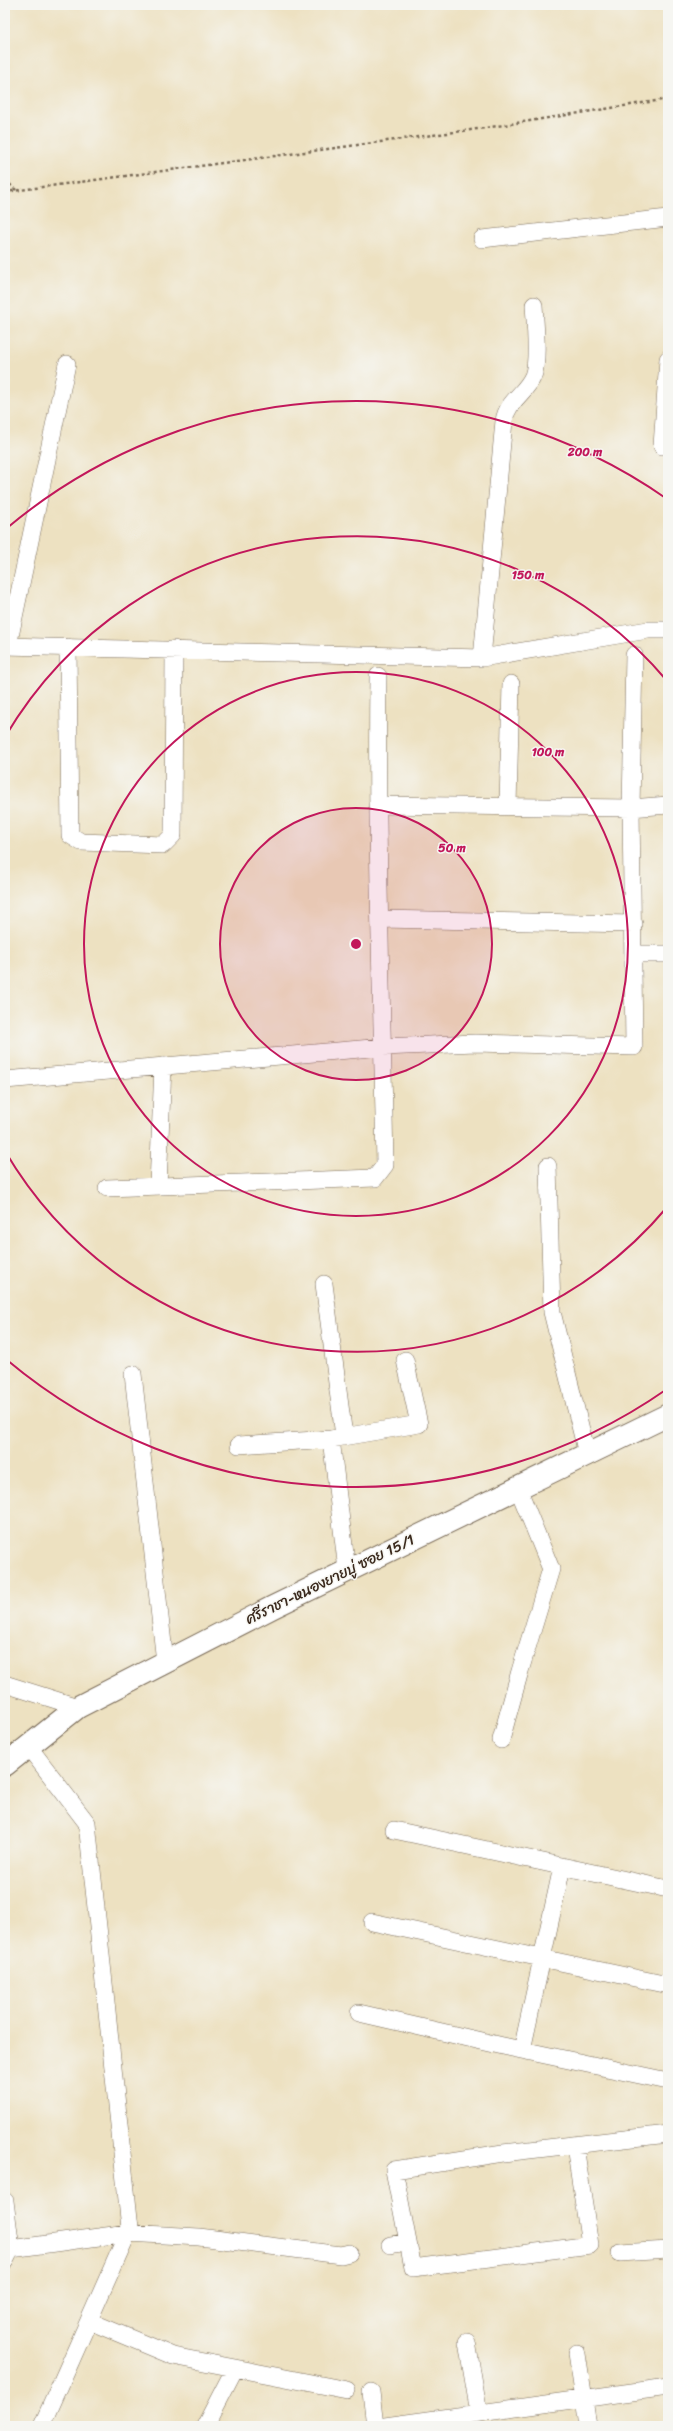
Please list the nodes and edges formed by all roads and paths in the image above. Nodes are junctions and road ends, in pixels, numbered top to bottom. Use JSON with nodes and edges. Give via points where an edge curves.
{"nodes":[{"id":1,"x":668,"y":99,"type":"edge"},
{"id":2,"x":5,"y":180,"type":"edge"},
{"id":3,"x":16,"y":190,"type":"junction"},
{"id":4,"x":5,"y":192,"type":"edge"},
{"id":5,"x":668,"y":218,"type":"edge"},
{"id":6,"x":482,"y":239,"type":"dead end"},
{"id":7,"x":534,"y":305,"type":"dead end"},
{"id":8,"x":668,"y":359,"type":"edge"},
{"id":9,"x":67,"y":364,"type":"dead end"},
{"id":10,"x":668,"y":446,"type":"edge"},
{"id":11,"x":668,"y":630,"type":"edge"},
{"id":12,"x":7,"y":646,"type":"edge"},
{"id":13,"x":68,"y":647,"type":"junction"},
{"id":14,"x":174,"y":649,"type":"junction"},
{"id":15,"x":634,"y":655,"type":"dead end"},
{"id":16,"x":482,"y":658,"type":"junction"},
{"id":17,"x":378,"y":676,"type":"dead end"},
{"id":18,"x":511,"y":684,"type":"dead end"},
{"id":19,"x":377,"y":805,"type":"junction"},
{"id":20,"x":668,"y":805,"type":"edge"},
{"id":21,"x":508,"y":806,"type":"junction"},
{"id":22,"x":631,"y":808,"type":"junction"},
{"id":23,"x":381,"y":919,"type":"junction"},
{"id":24,"x":634,"y":924,"type":"junction"},
{"id":25,"x":634,"y":954,"type":"junction"},
{"id":26,"x":668,"y":954,"type":"edge"},
{"id":27,"x":383,"y":1047,"type":"junction"},
{"id":28,"x":163,"y":1066,"type":"junction"},
{"id":29,"x":5,"y":1080,"type":"edge"},
{"id":30,"x":548,"y":1166,"type":"dead end"},
{"id":31,"x":158,"y":1186,"type":"junction"},
{"id":32,"x":106,"y":1188,"type":"dead end"},
{"id":33,"x":324,"y":1284,"type":"dead end"},
{"id":34,"x":405,"y":1360,"type":"dead end"},
{"id":35,"x":132,"y":1374,"type":"dead end"},
{"id":36,"x":668,"y":1415,"type":"edge"},
{"id":37,"x":337,"y":1437,"type":"junction"},
{"id":38,"x":239,"y":1445,"type":"dead end"},
{"id":39,"x":587,"y":1454,"type":"junction"},
{"id":40,"x":518,"y":1488,"type":"junction"},
{"id":41,"x":347,"y":1570,"type":"junction"},
{"id":42,"x":165,"y":1662,"type":"junction"},
{"id":43,"x":5,"y":1684,"type":"edge"},
{"id":44,"x":78,"y":1707,"type":"junction"},
{"id":45,"x":501,"y":1740,"type":"dead end"},
{"id":46,"x":28,"y":1746,"type":"junction"},
{"id":47,"x":5,"y":1765,"type":"edge"},
{"id":48,"x":394,"y":1830,"type":"dead end"},
{"id":49,"x":562,"y":1867,"type":"junction"},
{"id":50,"x":668,"y":1889,"type":"edge"},
{"id":51,"x":372,"y":1922,"type":"dead end"},
{"id":52,"x":542,"y":1959,"type":"junction"},
{"id":53,"x":668,"y":1985,"type":"edge"},
{"id":54,"x":359,"y":2013,"type":"dead end"},
{"id":55,"x":522,"y":2050,"type":"junction"},
{"id":56,"x":668,"y":2081,"type":"edge"},
{"id":57,"x":668,"y":2134,"type":"edge"},
{"id":58,"x":575,"y":2146,"type":"junction"},
{"id":59,"x":5,"y":2201,"type":"edge"},
{"id":60,"x":128,"y":2233,"type":"junction"},
{"id":61,"x":407,"y":2242,"type":"junction"},
{"id":62,"x":390,"y":2245,"type":"dead end"},
{"id":63,"x":668,"y":2250,"type":"edge"},
{"id":64,"x":349,"y":2253,"type":"dead end"},
{"id":65,"x":620,"y":2253,"type":"dead end"},
{"id":66,"x":8,"y":2255,"type":"edge"},
{"id":67,"x":89,"y":2321,"type":"junction"},
{"id":68,"x":467,"y":2342,"type":"dead end"},
{"id":69,"x":576,"y":2353,"type":"dead end"},
{"id":70,"x":235,"y":2368,"type":"junction"},
{"id":71,"x":668,"y":2387,"type":"edge"},
{"id":72,"x":348,"y":2390,"type":"dead end"},
{"id":73,"x":371,"y":2392,"type":"dead end"},
{"id":74,"x":582,"y":2398,"type":"junction"},
{"id":75,"x":479,"y":2413,"type":"junction"},
{"id":76,"x":42,"y":2426,"type":"edge"},
{"id":77,"x":205,"y":2426,"type":"edge"},
{"id":78,"x":375,"y":2426,"type":"edge"},
{"id":79,"x":385,"y":2426,"type":"edge"},
{"id":80,"x":588,"y":2426,"type":"edge"}],
"edges":[{"from":1,"to":3,"type":"path","via":[[461,131]]},
{"from":2,"to":3,"type":"path"},
{"from":3,"to":4,"type":"path"},
{"from":5,"to":6,"type":"street"},
{"from":7,"to":16,"type":"street","via":[[536,334],[533,376],[511,402],[504,421]]},
{"from":8,"to":10,"type":"street","via":[[662,446]]},
{"from":9,"to":12,"type":"street"},
{"from":11,"to":16,"type":"street","via":[[648,630]]},
{"from":12,"to":13,"type":"street"},
{"from":13,"to":14,"type":"street"},
{"from":13,"to":14,"type":"street","via":[[70,835],[82,842],[163,845],[173,835]]},
{"from":14,"to":16,"type":"street"},
{"from":15,"to":22,"type":"street"},
{"from":17,"to":19,"type":"street"},
{"from":18,"to":21,"type":"street"},
{"from":19,"to":21,"type":"street"},
{"from":19,"to":23,"type":"street"},
{"from":20,"to":22,"type":"street"},
{"from":21,"to":22,"type":"street"},
{"from":22,"to":24,"type":"street"},
{"from":23,"to":24,"type":"street"},
{"from":23,"to":27,"type":"street"},
{"from":24,"to":25,"type":"street"},
{"from":25,"to":26,"type":"street"},
{"from":25,"to":27,"type":"street","via":[[634,1047],[475,1043]]},
{"from":27,"to":28,"type":"street"},
{"from":27,"to":31,"type":"street","via":[[385,1165],[375,1178]]},
{"from":28,"to":29,"type":"street"},
{"from":28,"to":31,"type":"street"},
{"from":30,"to":39,"type":"street","via":[[552,1312]]},
{"from":31,"to":32,"type":"street"},
{"from":33,"to":37,"type":"street"},
{"from":34,"to":37,"type":"street","via":[[419,1424]]},
{"from":35,"to":42,"type":"street"},
{"from":36,"to":39,"type":"street","name":"ศรีราชา-หนองยายบู่ ซอย 15/1"},
{"from":37,"to":38,"type":"street"},
{"from":37,"to":41,"type":"street"},
{"from":39,"to":40,"type":"street","name":"ศรีราชา-หนองยายบู่ ซอย 15/1"},
{"from":40,"to":41,"type":"street","name":"ศรีราชา-หนองยายบู่ ซอย 15/1"},
{"from":40,"to":45,"type":"street","via":[[552,1569]]},
{"from":41,"to":42,"type":"street","name":"ศรีราชา-หนองยายบู่ ซอย 15/1"},
{"from":42,"to":44,"type":"street","name":"ศรีราชา-หนองยายบู่ ซอย 15/1"},
{"from":43,"to":44,"type":"street"},
{"from":44,"to":46,"type":"street","name":"ศรีราชา-หนองยายบู่ ซอย 15/1"},
{"from":46,"to":47,"type":"street","name":"ศรีราชา-หนองยายบู่ ซอย 15/1"},
{"from":46,"to":60,"type":"street","via":[[86,1823],[130,2228]]},
{"from":48,"to":49,"type":"street"},
{"from":49,"to":50,"type":"street"},
{"from":49,"to":52,"type":"street"},
{"from":51,"to":52,"type":"street"},
{"from":52,"to":53,"type":"street"},
{"from":52,"to":55,"type":"street"},
{"from":54,"to":55,"type":"street"},
{"from":55,"to":56,"type":"street"},
{"from":57,"to":58,"type":"street"},
{"from":58,"to":61,"type":"street","via":[[394,2170]]},
{"from":58,"to":61,"type":"street","via":[[590,2245],[413,2268]]},
{"from":59,"to":66,"type":"street"},
{"from":60,"to":64,"type":"street","via":[[199,2238],[340,2255]]},
{"from":60,"to":66,"type":"street"},
{"from":60,"to":67,"type":"street"},
{"from":61,"to":62,"type":"street"},
{"from":63,"to":65,"type":"street"},
{"from":67,"to":70,"type":"street","via":[[173,2356]]},
{"from":67,"to":76,"type":"street"},
{"from":68,"to":75,"type":"street"},
{"from":69,"to":74,"type":"street"},
{"from":70,"to":72,"type":"street"},
{"from":70,"to":77,"type":"street"},
{"from":71,"to":74,"type":"street"},
{"from":73,"to":78,"type":"street"},
{"from":74,"to":75,"type":"street"},
{"from":74,"to":80,"type":"street"},
{"from":75,"to":79,"type":"street"}]}
